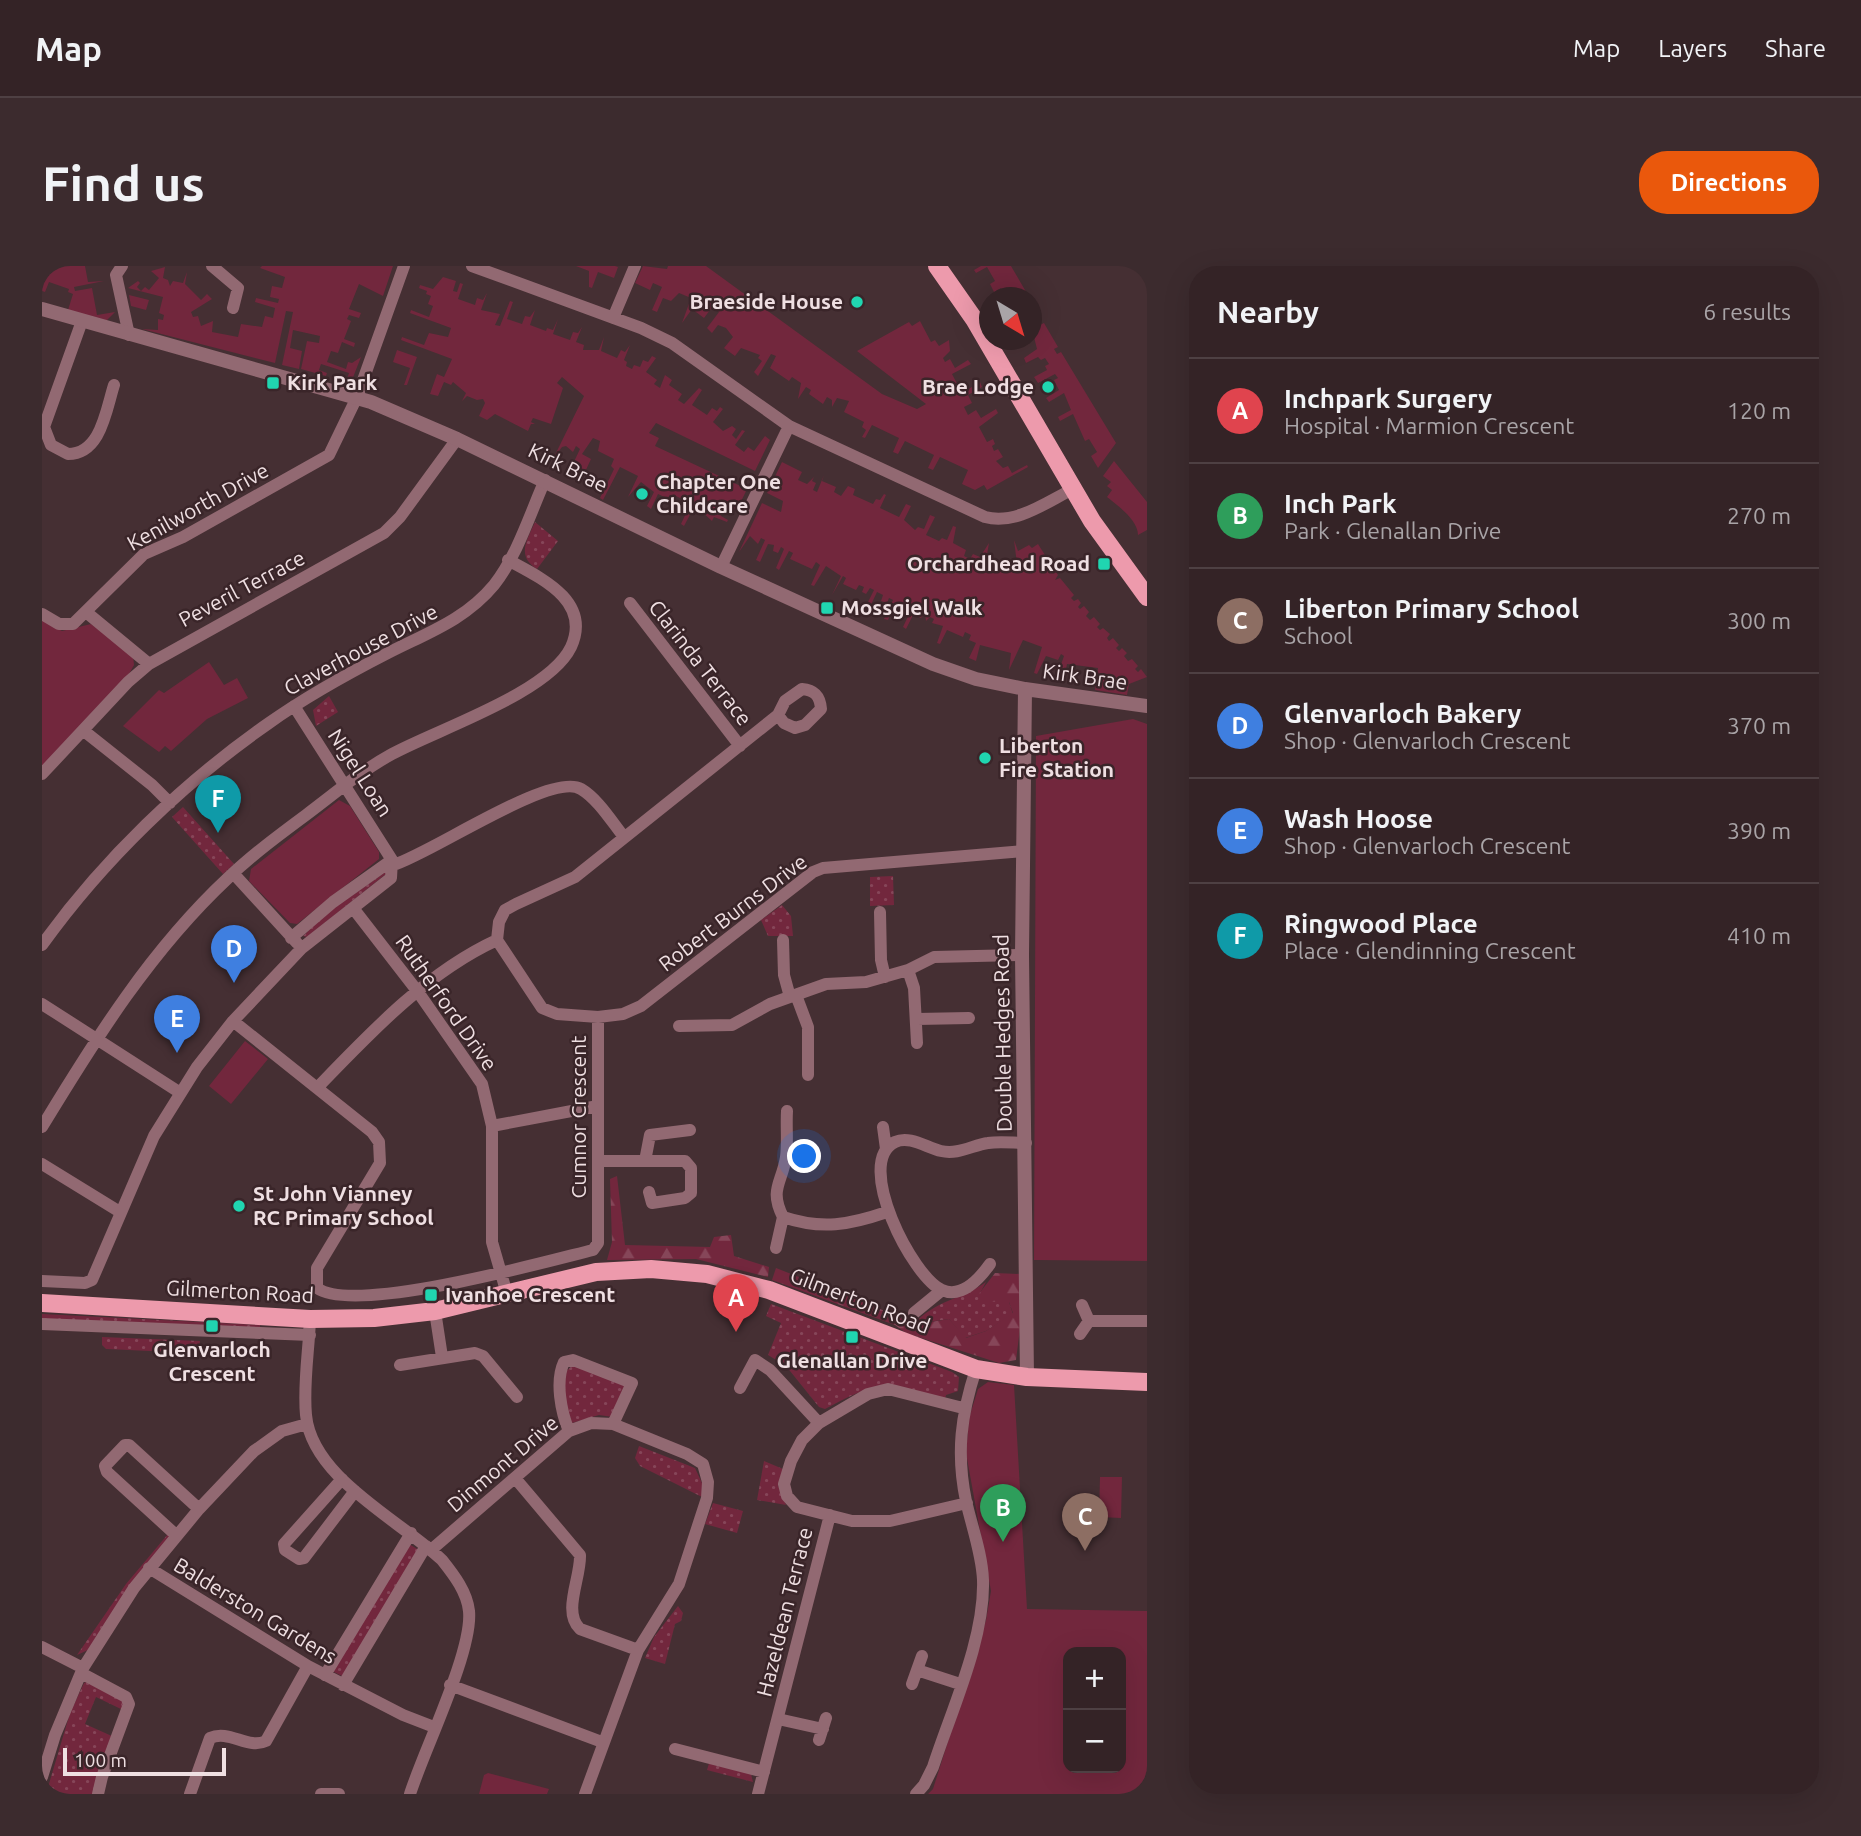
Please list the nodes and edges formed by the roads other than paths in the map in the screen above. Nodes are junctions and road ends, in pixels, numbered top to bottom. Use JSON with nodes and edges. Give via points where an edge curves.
{"nodes":[{"id":1,"x":122,"y":266,"type":"edge"},
{"id":2,"x":212,"y":266,"type":"edge"},
{"id":3,"x":404,"y":266,"type":"edge"},
{"id":4,"x":472,"y":266,"type":"edge"},
{"id":5,"x":635,"y":266,"type":"edge"},
{"id":6,"x":937,"y":266,"type":"edge"},
{"id":7,"x":233,"y":308,"type":"dead end"},
{"id":8,"x":42,"y":309,"type":"edge"},
{"id":9,"x":613,"y":318,"type":"junction"},
{"id":10,"x":82,"y":321,"type":"junction"},
{"id":11,"x":129,"y":335,"type":"junction"},
{"id":12,"x":114,"y":385,"type":"dead end"},
{"id":13,"x":357,"y":397,"type":"junction"},
{"id":14,"x":789,"y":426,"type":"junction"},
{"id":15,"x":457,"y":439,"type":"junction"},
{"id":16,"x":545,"y":480,"type":"junction"},
{"id":17,"x":1073,"y":489,"type":"junction"},
{"id":18,"x":508,"y":560,"type":"junction"},
{"id":19,"x":721,"y":567,"type":"junction"},
{"id":20,"x":1147,"y":597,"type":"edge"},
{"id":21,"x":630,"y":603,"type":"dead end"},
{"id":22,"x":86,"y":612,"type":"junction"},
{"id":23,"x":42,"y":614,"type":"edge"},
{"id":24,"x":149,"y":664,"type":"junction"},
{"id":25,"x":1025,"y":689,"type":"junction"},
{"id":26,"x":294,"y":706,"type":"junction"},
{"id":27,"x":1147,"y":706,"type":"edge"},
{"id":28,"x":778,"y":715,"type":"dead end"},
{"id":29,"x":84,"y":731,"type":"junction"},
{"id":30,"x":740,"y":746,"type":"junction"},
{"id":31,"x":42,"y":774,"type":"edge"},
{"id":32,"x":346,"y":786,"type":"junction"},
{"id":33,"x":170,"y":803,"type":"junction"},
{"id":34,"x":624,"y":838,"type":"junction"},
{"id":35,"x":1023,"y":851,"type":"junction"},
{"id":36,"x":393,"y":862,"type":"junction"},
{"id":37,"x":233,"y":873,"type":"junction"},
{"id":38,"x":353,"y":908,"type":"junction"},
{"id":39,"x":880,"y":912,"type":"dead end"},
{"id":40,"x":46,"y":930,"type":"edge"},
{"id":41,"x":291,"y":938,"type":"junction"},
{"id":42,"x":497,"y":940,"type":"junction"},
{"id":43,"x":783,"y":940,"type":"dead end"},
{"id":44,"x":42,"y":945,"type":"edge"},
{"id":45,"x":302,"y":948,"type":"junction"},
{"id":46,"x":1022,"y":955,"type":"junction"},
{"id":47,"x":908,"y":970,"type":"junction"},
{"id":48,"x":885,"y":977,"type":"junction"},
{"id":49,"x":418,"y":992,"type":"junction"},
{"id":50,"x":793,"y":996,"type":"junction"},
{"id":51,"x":42,"y":1004,"type":"edge"},
{"id":52,"x":598,"y":1017,"type":"junction"},
{"id":53,"x":969,"y":1018,"type":"dead end"},
{"id":54,"x":917,"y":1019,"type":"junction"},
{"id":55,"x":233,"y":1021,"type":"junction"},
{"id":56,"x":680,"y":1026,"type":"dead end"},
{"id":57,"x":97,"y":1038,"type":"junction"},
{"id":58,"x":917,"y":1043,"type":"dead end"},
{"id":59,"x":808,"y":1075,"type":"dead end"},
{"id":60,"x":317,"y":1088,"type":"junction"},
{"id":61,"x":179,"y":1092,"type":"junction"},
{"id":62,"x":598,"y":1106,"type":"junction"},
{"id":63,"x":787,"y":1111,"type":"dead end"},
{"id":64,"x":492,"y":1126,"type":"junction"},
{"id":65,"x":42,"y":1127,"type":"edge"},
{"id":66,"x":883,"y":1127,"type":"dead end"},
{"id":67,"x":690,"y":1130,"type":"dead end"},
{"id":68,"x":1026,"y":1143,"type":"junction"},
{"id":69,"x":886,"y":1149,"type":"junction"},
{"id":70,"x":598,"y":1161,"type":"junction"},
{"id":71,"x":645,"y":1161,"type":"junction"},
{"id":72,"x":42,"y":1164,"type":"edge"},
{"id":73,"x":649,"y":1192,"type":"dead end"},
{"id":74,"x":120,"y":1212,"type":"junction"},
{"id":75,"x":887,"y":1212,"type":"junction"},
{"id":76,"x":783,"y":1217,"type":"junction"},
{"id":77,"x":776,"y":1248,"type":"dead end"},
{"id":78,"x":990,"y":1264,"type":"dead end"},
{"id":79,"x":500,"y":1272,"type":"junction"},
{"id":80,"x":42,"y":1281,"type":"edge"},
{"id":81,"x":942,"y":1290,"type":"junction"},
{"id":82,"x":507,"y":1294,"type":"junction"},
{"id":83,"x":42,"y":1303,"type":"edge"},
{"id":84,"x":1082,"y":1305,"type":"dead end"},
{"id":85,"x":435,"y":1311,"type":"junction"},
{"id":86,"x":914,"y":1313,"type":"dead end"},
{"id":87,"x":1090,"y":1321,"type":"junction"},
{"id":88,"x":1147,"y":1321,"type":"edge"},
{"id":89,"x":42,"y":1324,"type":"edge"},
{"id":90,"x":310,"y":1327,"type":"junction"},
{"id":91,"x":1080,"y":1334,"type":"dead end"},
{"id":92,"x":442,"y":1357,"type":"junction"},
{"id":93,"x":400,"y":1365,"type":"dead end"},
{"id":94,"x":976,"y":1369,"type":"junction"},
{"id":95,"x":1027,"y":1377,"type":"junction"},
{"id":96,"x":1147,"y":1382,"type":"edge"},
{"id":97,"x":740,"y":1388,"type":"dead end"},
{"id":98,"x":517,"y":1396,"type":"dead end"},
{"id":99,"x":963,"y":1408,"type":"junction"},
{"id":100,"x":819,"y":1423,"type":"junction"},
{"id":101,"x":307,"y":1424,"type":"junction"},
{"id":102,"x":613,"y":1424,"type":"junction"},
{"id":103,"x":569,"y":1431,"type":"junction"},
{"id":104,"x":515,"y":1478,"type":"junction"},
{"id":105,"x":342,"y":1479,"type":"junction"},
{"id":106,"x":355,"y":1491,"type":"junction"},
{"id":107,"x":967,"y":1503,"type":"junction"},
{"id":108,"x":200,"y":1509,"type":"junction"},
{"id":109,"x":830,"y":1514,"type":"junction"},
{"id":110,"x":411,"y":1533,"type":"junction"},
{"id":111,"x":177,"y":1536,"type":"junction"},
{"id":112,"x":429,"y":1548,"type":"junction"},
{"id":113,"x":149,"y":1568,"type":"junction"},
{"id":114,"x":42,"y":1647,"type":"edge"},
{"id":115,"x":638,"y":1650,"type":"junction"},
{"id":116,"x":922,"y":1656,"type":"dead end"},
{"id":117,"x":308,"y":1666,"type":"junction"},
{"id":118,"x":917,"y":1670,"type":"junction"},
{"id":119,"x":82,"y":1671,"type":"junction"},
{"id":120,"x":325,"y":1675,"type":"junction"},
{"id":121,"x":912,"y":1684,"type":"dead end"},
{"id":122,"x":960,"y":1684,"type":"junction"},
{"id":123,"x":343,"y":1685,"type":"junction"},
{"id":124,"x":450,"y":1685,"type":"junction"},
{"id":125,"x":778,"y":1719,"type":"junction"},
{"id":126,"x":434,"y":1727,"type":"junction"},
{"id":127,"x":823,"y":1729,"type":"dead end"},
{"id":128,"x":602,"y":1742,"type":"junction"},
{"id":129,"x":675,"y":1749,"type":"dead end"},
{"id":130,"x":764,"y":1772,"type":"junction"},
{"id":131,"x":42,"y":1777,"type":"edge"},
{"id":132,"x":99,"y":1794,"type":"edge"},
{"id":133,"x":190,"y":1794,"type":"edge"},
{"id":134,"x":321,"y":1794,"type":"edge"},
{"id":135,"x":339,"y":1794,"type":"edge"},
{"id":136,"x":410,"y":1794,"type":"edge"},
{"id":137,"x":585,"y":1794,"type":"edge"},
{"id":138,"x":758,"y":1794,"type":"edge"},
{"id":139,"x":916,"y":1794,"type":"edge"}],
"edges":[{"from":1,"to":11,"type":"street","via":[[116,275]]},
{"from":2,"to":7,"type":"street","via":[[240,282]]},
{"from":3,"to":13,"type":"street","name":"Kenilworth Drive"},
{"from":4,"to":9,"type":"street"},
{"from":5,"to":9,"type":"street"},
{"from":6,"to":17,"type":"main road","via":[[974,319]]},
{"from":8,"to":10,"type":"street","name":"Kirk Brae"},
{"from":9,"to":14,"type":"street","via":[[672,343]]},
{"from":10,"to":11,"type":"street","name":"Kirk Brae"},
{"from":10,"to":12,"type":"street","via":[[44,427],[51,445],[68,454],[88,449],[96,439]]},
{"from":11,"to":13,"type":"street","name":"Kirk Brae"},
{"from":13,"to":15,"type":"street","name":"Kirk Brae"},
{"from":13,"to":22,"type":"street","name":"Kenilworth Drive","via":[[334,447],[323,460],[144,554]]},
{"from":14,"to":17,"type":"street","via":[[999,521]]},
{"from":14,"to":19,"type":"street"},
{"from":15,"to":16,"type":"street","name":"Kirk Brae"},
{"from":15,"to":24,"type":"street","name":"Peveril Terrace","via":[[384,533]]},
{"from":16,"to":18,"type":"street","name":"Claverhouse Drive"},
{"from":16,"to":19,"type":"street","name":"Kirk Brae"},
{"from":17,"to":20,"type":"main road"},
{"from":18,"to":26,"type":"street","name":"Claverhouse Drive","via":[[495,583],[460,617]]},
{"from":18,"to":32,"type":"street","via":[[565,597],[576,617],[570,648],[536,684],[393,754]]},
{"from":19,"to":25,"type":"street","name":"Kirk Brae","via":[[933,664]]},
{"from":21,"to":30,"type":"street","name":"Clarinda Terrace"},
{"from":22,"to":23,"type":"street","name":"Kenilworth Drive","via":[[65,626]]},
{"from":22,"to":24,"type":"street"},
{"from":24,"to":29,"type":"street","name":"Peveril Terrace"},
{"from":25,"to":27,"type":"street","name":"Kirk Brae"},
{"from":25,"to":35,"type":"street","name":"Double Hedges Road"},
{"from":26,"to":32,"type":"street","name":"Nigel Loan"},
{"from":26,"to":33,"type":"street","name":"Claverhouse Drive"},
{"from":28,"to":30,"type":"street"},
{"from":29,"to":31,"type":"street","name":"Peveril Terrace"},
{"from":29,"to":33,"type":"street"},
{"from":30,"to":34,"type":"street"},
{"from":32,"to":36,"type":"street","name":"Nigel Loan"},
{"from":32,"to":37,"type":"street"},
{"from":33,"to":40,"type":"street","name":"Claverhouse Drive"},
{"from":34,"to":36,"type":"street","via":[[591,796],[572,785],[498,811]]},
{"from":34,"to":42,"type":"street","via":[[575,877],[505,910]]},
{"from":35,"to":46,"type":"street","name":"Double Hedges Road"},
{"from":35,"to":52,"type":"street","name":"Robert Burns Drive","via":[[813,872],[641,1006]]},
{"from":36,"to":38,"type":"street","via":[[386,883]]},
{"from":36,"to":41,"type":"street","via":[[333,902]]},
{"from":37,"to":41,"type":"street"},
{"from":37,"to":57,"type":"street","via":[[167,943]]},
{"from":38,"to":45,"type":"street"},
{"from":38,"to":49,"type":"street","name":"Rutherford Drive"},
{"from":39,"to":48,"type":"street"},
{"from":40,"to":44,"type":"street","name":"Claverhouse Drive"},
{"from":41,"to":45,"type":"street"},
{"from":42,"to":49,"type":"street"},
{"from":42,"to":52,"type":"street","name":"Cumnor Crescent","via":[[542,1008],[557,1014]]},
{"from":43,"to":50,"type":"street","via":[[784,975]]},
{"from":45,"to":55,"type":"street"},
{"from":46,"to":47,"type":"street","via":[[934,957]]},
{"from":46,"to":68,"type":"street","name":"Double Hedges Road"},
{"from":47,"to":48,"type":"street"},
{"from":47,"to":54,"type":"street"},
{"from":48,"to":50,"type":"street","via":[[825,984]]},
{"from":49,"to":60,"type":"street"},
{"from":49,"to":64,"type":"street","name":"Rutherford Drive","via":[[482,1084]]},
{"from":50,"to":56,"type":"street","via":[[732,1025]]},
{"from":50,"to":59,"type":"street","via":[[808,1027]]},
{"from":51,"to":57,"type":"street"},
{"from":52,"to":62,"type":"street","name":"Cumnor Crescent"},
{"from":53,"to":54,"type":"street"},
{"from":54,"to":58,"type":"street"},
{"from":55,"to":60,"type":"street"},
{"from":55,"to":61,"type":"street"},
{"from":57,"to":61,"type":"street"},
{"from":57,"to":65,"type":"street"},
{"from":60,"to":79,"type":"street","via":[[372,1132],[381,1152],[380,1163],[317,1268],[317,1288],[324,1294],[346,1296],[430,1288]]},
{"from":61,"to":74,"type":"street"},
{"from":62,"to":64,"type":"street"},
{"from":62,"to":70,"type":"street","name":"Cumnor Crescent"},
{"from":63,"to":76,"type":"street","via":[[786,1158],[776,1202]]},
{"from":64,"to":79,"type":"street","name":"Rutherford Drive","via":[[492,1242]]},
{"from":66,"to":69,"type":"street"},
{"from":67,"to":71,"type":"street","via":[[650,1135]]},
{"from":68,"to":69,"type":"street","via":[[988,1143],[943,1152],[915,1141],[897,1141]]},
{"from":68,"to":95,"type":"street","name":"Double Hedges Road"},
{"from":69,"to":75,"type":"street","via":[[881,1170]]},
{"from":70,"to":71,"type":"street"},
{"from":70,"to":79,"type":"street","name":"Cumnor Crescent","via":[[598,1243],[593,1250]]},
{"from":71,"to":73,"type":"street","via":[[685,1161],[691,1168],[691,1193],[685,1198],[652,1203]]},
{"from":72,"to":74,"type":"street"},
{"from":74,"to":80,"type":"street","via":[[92,1280]]},
{"from":75,"to":76,"type":"street","via":[[831,1227]]},
{"from":75,"to":81,"type":"street","via":[[922,1268]]},
{"from":76,"to":77,"type":"street"},
{"from":78,"to":81,"type":"street","via":[[970,1287]]},
{"from":79,"to":82,"type":"street","name":"Rutherford Drive"},
{"from":81,"to":86,"type":"street"},
{"from":82,"to":85,"type":"main road","name":"Gilmerton Road"},
{"from":82,"to":94,"type":"main road","name":"Gilmerton Road","via":[[596,1272],[651,1269],[708,1274],[769,1290]]},
{"from":83,"to":90,"type":"main road","name":"Gilmerton Road"},
{"from":84,"to":87,"type":"street"},
{"from":85,"to":90,"type":"main road","name":"Gilmerton Road"},
{"from":85,"to":92,"type":"street"},
{"from":87,"to":88,"type":"street"},
{"from":87,"to":91,"type":"street"},
{"from":89,"to":90,"type":"street","name":"Gilmerton Road"},
{"from":90,"to":101,"type":"street"},
{"from":92,"to":93,"type":"street"},
{"from":92,"to":98,"type":"street","via":[[483,1356]]},
{"from":94,"to":95,"type":"main road","name":"Gilmerton Road"},
{"from":94,"to":99,"type":"street"},
{"from":95,"to":96,"type":"main road","name":"Gilmerton Road"},
{"from":97,"to":100,"type":"street","via":[[755,1360]]},
{"from":99,"to":100,"type":"street","via":[[888,1389],[869,1394]]},
{"from":99,"to":107,"type":"street","via":[[959,1441]]},
{"from":100,"to":109,"type":"street","via":[[802,1440],[784,1484],[797,1507]]},
{"from":101,"to":105,"type":"street","via":[[319,1450]]},
{"from":101,"to":108,"type":"street","via":[[266,1440]]},
{"from":102,"to":103,"type":"street","name":"Dinmont Drive","via":[[591,1423]]},
{"from":102,"to":103,"type":"street","via":[[632,1383],[573,1360],[564,1362],[560,1371],[562,1416]]},
{"from":102,"to":115,"type":"street","name":"Dinmont Drive","via":[[687,1454],[703,1464],[708,1482],[707,1499],[679,1584]]},
{"from":103,"to":104,"type":"street","name":"Dinmont Drive"},
{"from":104,"to":112,"type":"street","name":"Dinmont Drive"},
{"from":104,"to":115,"type":"street","via":[[580,1555],[574,1623]]},
{"from":105,"to":106,"type":"street"},
{"from":105,"to":106,"type":"street","via":[[284,1544],[285,1550],[304,1558]]},
{"from":106,"to":110,"type":"street"},
{"from":107,"to":109,"type":"street","via":[[879,1522]]},
{"from":107,"to":122,"type":"street","via":[[983,1580],[974,1640]]},
{"from":108,"to":111,"type":"street"},
{"from":108,"to":111,"type":"street","via":[[129,1445],[105,1466]]},
{"from":109,"to":125,"type":"street","name":"Hazeldean Terrace"},
{"from":110,"to":112,"type":"street"},
{"from":110,"to":120,"type":"street"},
{"from":111,"to":113,"type":"street"},
{"from":112,"to":123,"type":"street","name":"Dinmont Drive"},
{"from":112,"to":124,"type":"street","via":[[455,1576],[469,1609],[466,1646]]},
{"from":113,"to":117,"type":"street","name":"Balderston Gardens"},
{"from":113,"to":119,"type":"street"},
{"from":114,"to":119,"type":"street"},
{"from":115,"to":128,"type":"street","name":"Dinmont Drive"},
{"from":116,"to":118,"type":"street"},
{"from":117,"to":120,"type":"street","name":"Balderston Gardens"},
{"from":117,"to":133,"type":"street","via":[[266,1741],[254,1743],[220,1734],[210,1738]]},
{"from":118,"to":121,"type":"street"},
{"from":118,"to":122,"type":"street"},
{"from":119,"to":131,"type":"street"},
{"from":119,"to":132,"type":"street","via":[[126,1697],[130,1704]]},
{"from":120,"to":123,"type":"street","name":"Balderston Gardens"},
{"from":122,"to":139,"type":"street","via":[[933,1767]]},
{"from":123,"to":126,"type":"street","name":"Balderston Gardens"},
{"from":124,"to":126,"type":"street"},
{"from":124,"to":128,"type":"street"},
{"from":125,"to":127,"type":"street","name":"Hazeldean Terrace"},
{"from":125,"to":130,"type":"street","name":"Hazeldean Terrace"},
{"from":126,"to":136,"type":"street"},
{"from":128,"to":137,"type":"street","name":"Dinmont Drive"},
{"from":129,"to":130,"type":"street"},
{"from":130,"to":138,"type":"street","name":"Hazeldean Terrace"},
{"from":134,"to":135,"type":"street"}]}
